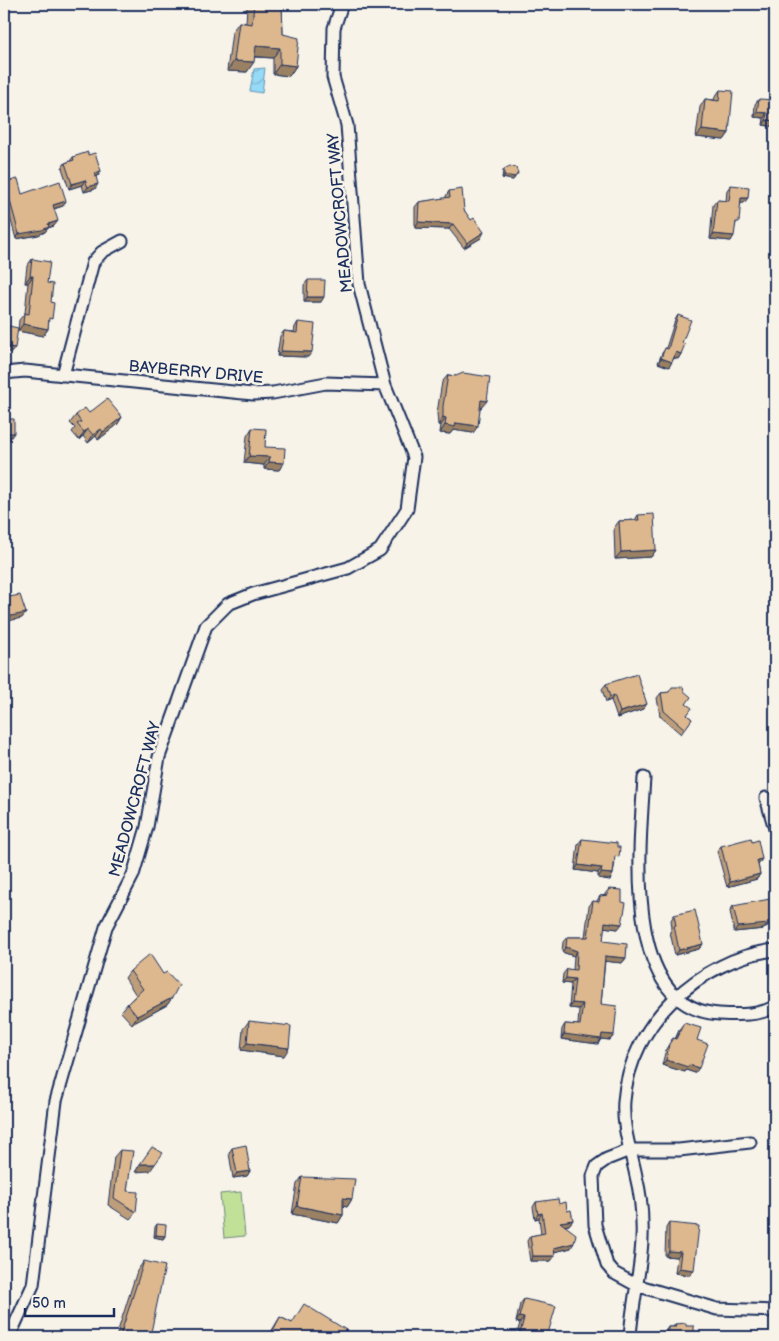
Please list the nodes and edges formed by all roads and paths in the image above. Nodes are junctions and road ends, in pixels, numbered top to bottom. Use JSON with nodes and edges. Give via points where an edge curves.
{"nodes":[{"id":1,"x":342,"y":4,"type":"edge"},
{"id":2,"x":122,"y":241,"type":"dead end"},
{"id":3,"x":4,"y":372,"type":"edge"},
{"id":4,"x":63,"y":375,"type":"junction"},
{"id":5,"x":385,"y":385,"type":"junction"},
{"id":6,"x":644,"y":778,"type":"dead end"},
{"id":7,"x":766,"y":798,"type":"dead end"},
{"id":8,"x":775,"y":829,"type":"edge"},
{"id":9,"x":775,"y":950,"type":"edge"},
{"id":10,"x":675,"y":998,"type":"junction"},
{"id":11,"x":775,"y":1006,"type":"edge"},
{"id":12,"x":750,"y":1142,"type":"dead end"},
{"id":13,"x":630,"y":1150,"type":"junction"},
{"id":14,"x":636,"y":1285,"type":"junction"},
{"id":15,"x":775,"y":1311,"type":"edge"},
{"id":16,"x":9,"y":1337,"type":"edge"},
{"id":17,"x":630,"y":1337,"type":"edge"}],
"edges":[{"from":1,"to":5,"type":"street","name":"MEADOWCROFT WAY","via":[[334,28],[333,77],[347,125],[359,284]]},
{"from":2,"to":4,"type":"street","via":[[102,252],[93,262]]},
{"from":3,"to":4,"type":"street","name":"BAYBERRY DRIVE"},
{"from":4,"to":5,"type":"street","name":"BAYBERRY DRIVE","via":[[253,394],[326,383]]},
{"from":5,"to":16,"type":"street","name":"MEADOWCROFT WAY","via":[[414,458],[407,509],[380,550],[348,568],[228,604],[206,626],[159,757],[147,827],[134,875],[106,927],[56,1101],[33,1285]]},
{"from":6,"to":10,"type":"street","via":[[641,893],[652,957],[658,975]]},
{"from":7,"to":8,"type":"street"},
{"from":9,"to":10,"type":"street","via":[[754,953],[704,974]]},
{"from":10,"to":11,"type":"street","via":[[696,1010],[713,1014],[754,1013]]},
{"from":10,"to":13,"type":"street","via":[[646,1035],[629,1079],[624,1101]]},
{"from":12,"to":13,"type":"street","via":[[679,1150]]},
{"from":13,"to":14,"type":"street","via":[[643,1227]]},
{"from":13,"to":14,"type":"street","via":[[597,1166],[593,1176],[595,1225],[607,1265],[614,1273]]},
{"from":14,"to":15,"type":"street","via":[[717,1309]]},
{"from":14,"to":17,"type":"street"}]}
